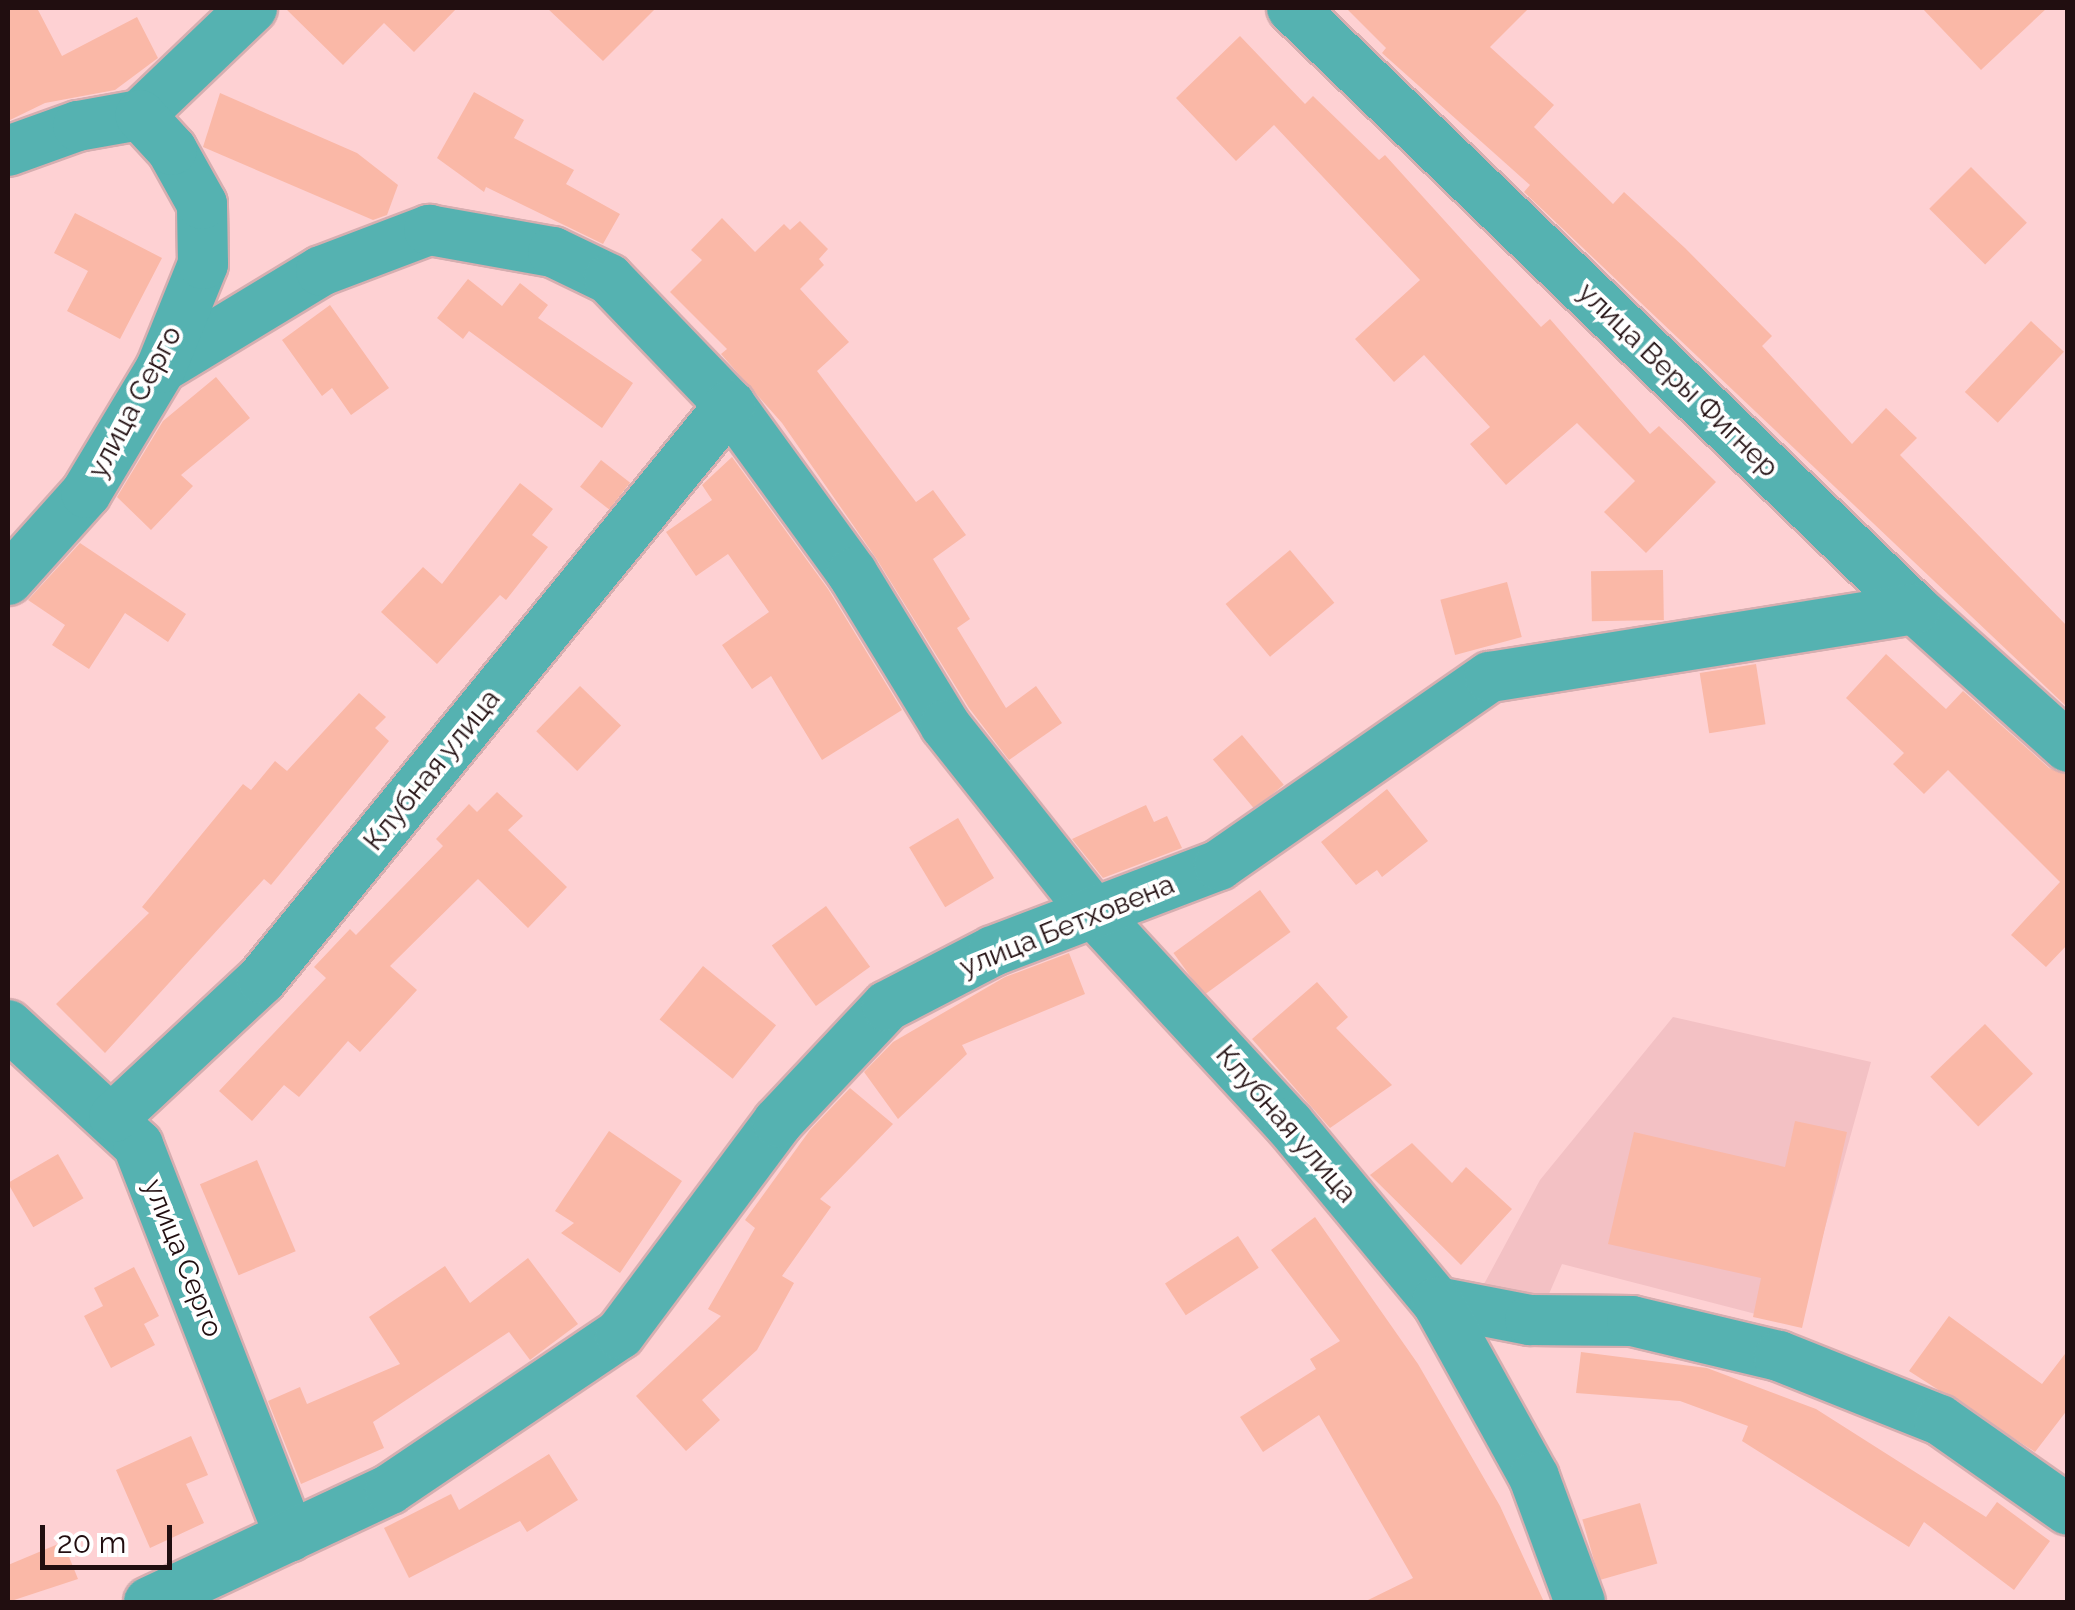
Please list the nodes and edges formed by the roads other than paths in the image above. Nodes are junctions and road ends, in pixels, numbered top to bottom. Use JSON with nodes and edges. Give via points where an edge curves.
{"nodes":[{"id":1,"x":252,"y":8,"type":"edge"},
{"id":2,"x":1292,"y":8,"type":"edge"},
{"id":3,"x":140,"y":114,"type":"junction"},
{"id":4,"x":8,"y":152,"type":"edge"},
{"id":5,"x":161,"y":368,"type":"junction"},
{"id":6,"x":730,"y":405,"type":"junction"},
{"id":7,"x":8,"y":580,"type":"edge"},
{"id":8,"x":1915,"y":608,"type":"junction"},
{"id":9,"x":2068,"y":747,"type":"edge"},
{"id":10,"x":1095,"y":914,"type":"junction"},
{"id":11,"x":8,"y":1026,"type":"edge"},
{"id":12,"x":114,"y":1116,"type":"junction"},
{"id":13,"x":1437,"y":1302,"type":"junction"},
{"id":14,"x":2068,"y":1510,"type":"edge"},
{"id":15,"x":290,"y":1536,"type":"junction"},
{"id":16,"x":149,"y":1602,"type":"edge"},
{"id":17,"x":1580,"y":1602,"type":"edge"}],
"edges":[{"from":1,"to":3,"type":"street"},
{"from":2,"to":8,"type":"street","name":"улица Веры Фигнер"},
{"from":3,"to":4,"type":"street","via":[[78,126]]},
{"from":3,"to":5,"type":"street","name":"улица Серго","via":[[172,150],[202,204],[203,264]]},
{"from":5,"to":6,"type":"street","name":"Клубная улица","via":[[321,271],[429,230],[553,252],[608,279]]},
{"from":5,"to":7,"type":"street","name":"улица Серго","via":[[86,494]]},
{"from":6,"to":10,"type":"street","name":"Клубная улица","via":[[852,573],[944,724]]},
{"from":6,"to":12,"type":"street","name":"Клубная улица","via":[[262,978]]},
{"from":8,"to":9,"type":"street","name":"улица Веры Фигнер"},
{"from":8,"to":10,"type":"street","name":"улица Бетховена","via":[[1490,677],[1220,864]]},
{"from":10,"to":13,"type":"street","name":"Клубная улица","via":[[1289,1124]]},
{"from":10,"to":15,"type":"street","name":"улица Бетховена","via":[[993,951],[887,1006],[778,1122],[620,1334],[390,1489]]},
{"from":11,"to":12,"type":"street","name":"улица Серго"},
{"from":12,"to":15,"type":"street","name":"улица Серго","via":[[138,1144]]},
{"from":13,"to":14,"type":"street","via":[[1530,1320],[1632,1321],[1779,1356],[1940,1420]]},
{"from":13,"to":17,"type":"street","name":"Клубная улица","via":[[1534,1477]]},
{"from":15,"to":16,"type":"street","name":"улица Бетховена"}]}
